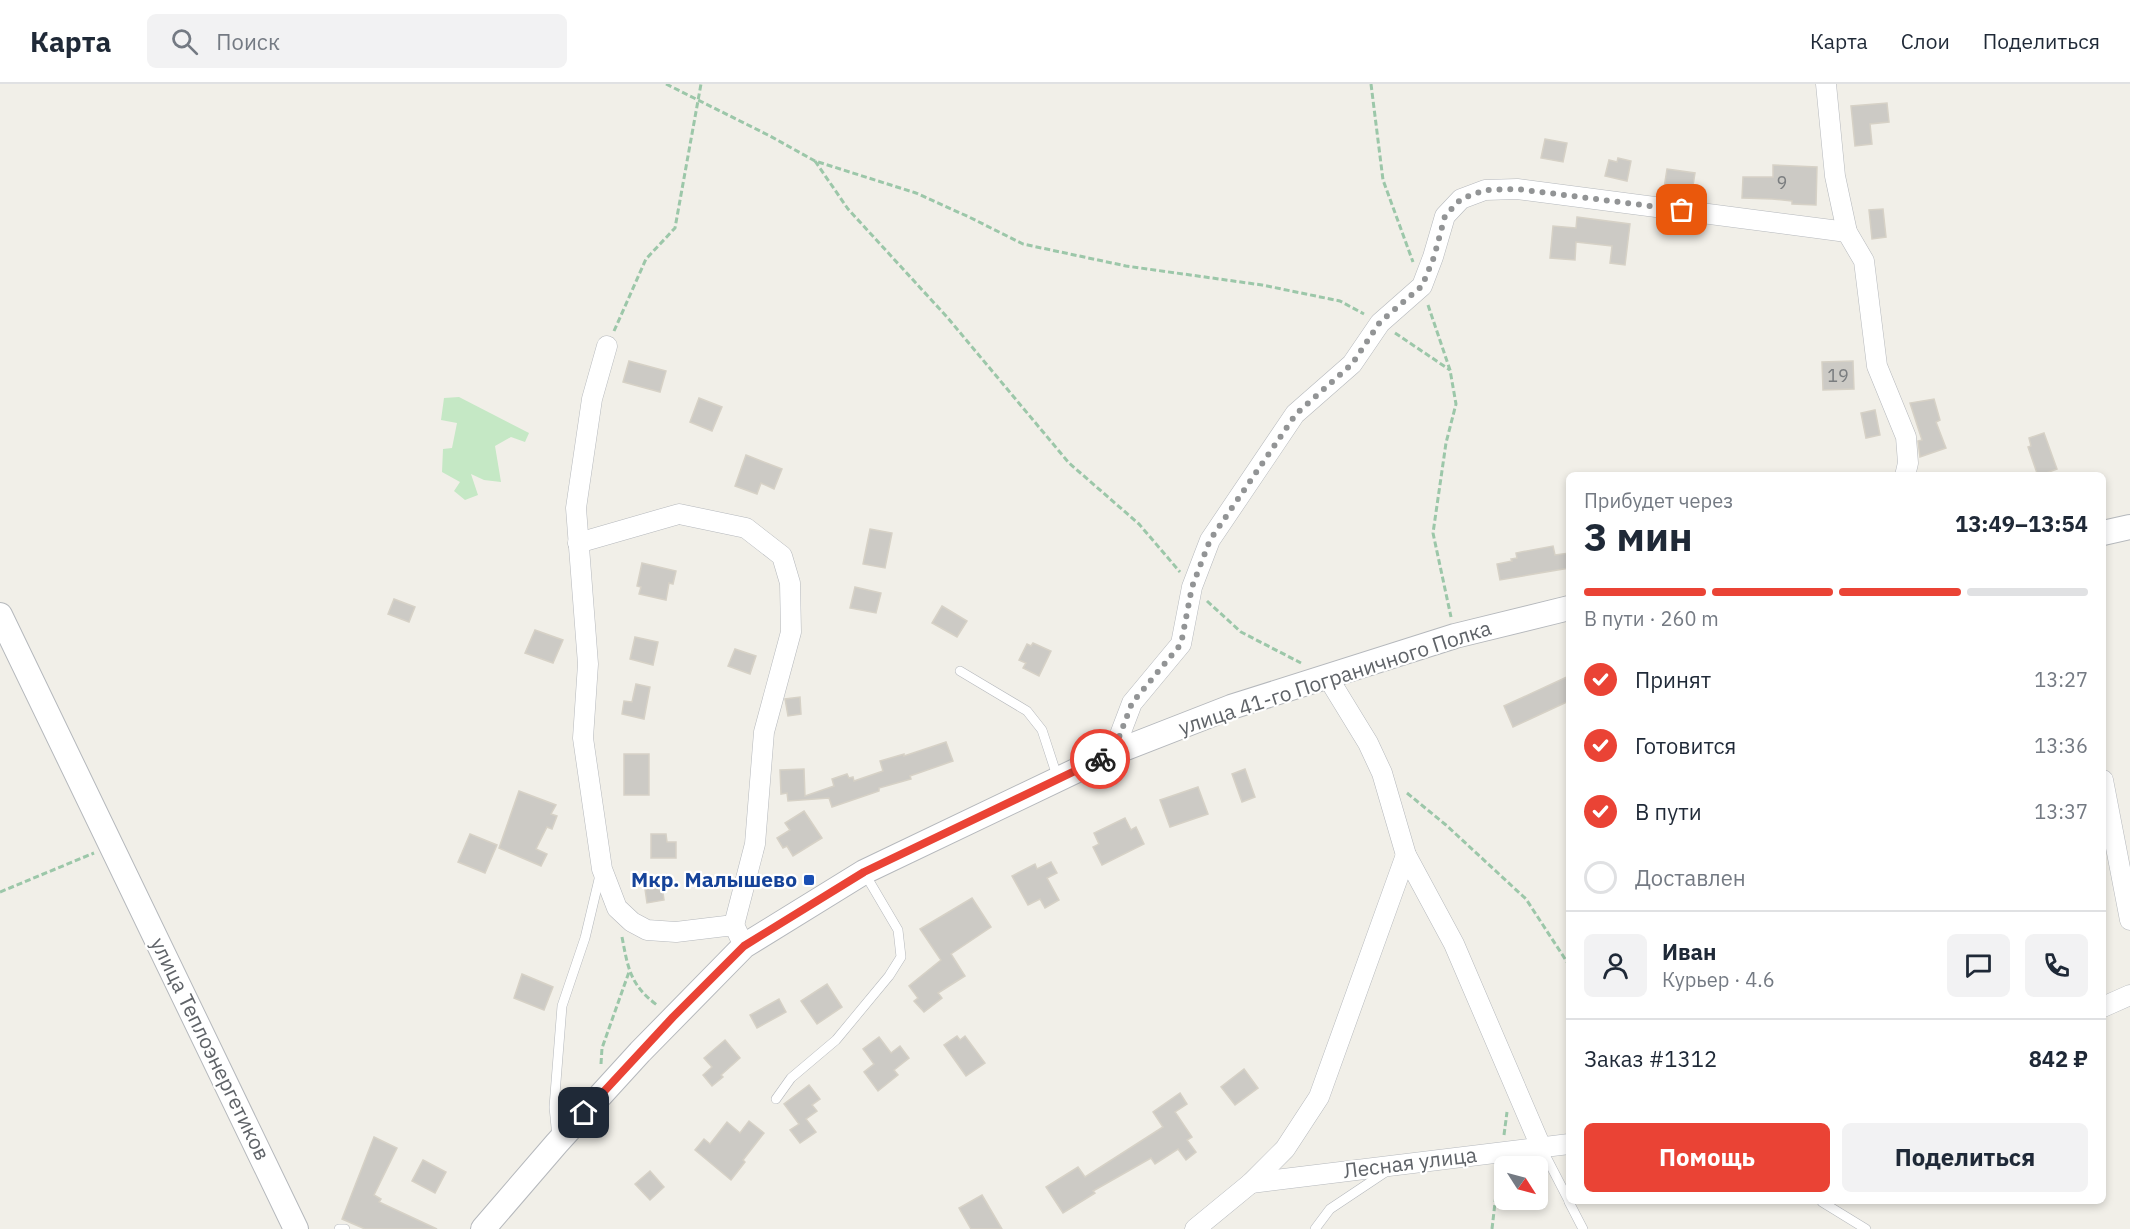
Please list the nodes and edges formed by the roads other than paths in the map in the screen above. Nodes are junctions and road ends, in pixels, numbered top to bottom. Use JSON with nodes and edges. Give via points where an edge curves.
{"nodes":[{"id":1,"x":1826,"y":84,"type":"edge"},
{"id":2,"x":1847,"y":232,"type":"junction"},
{"id":3,"x":607,"y":346,"type":"road end"},
{"id":4,"x":1906,"y":472,"type":"edge"},
{"id":5,"x":2130,"y":528,"type":"edge"},
{"id":6,"x":2106,"y":532,"type":"edge"},
{"id":7,"x":578,"y":543,"type":"junction"},
{"id":8,"x":1566,"y":609,"type":"edge"},
{"id":9,"x":0,"y":615,"type":"edge"},
{"id":10,"x":960,"y":671,"type":"dead end"},
{"id":11,"x":1327,"y":676,"type":"junction"},
{"id":12,"x":1113,"y":753,"type":"junction"},
{"id":13,"x":1058,"y":779,"type":"junction"},
{"id":14,"x":2106,"y":796,"type":"edge"},
{"id":15,"x":1406,"y":855,"type":"junction"},
{"id":16,"x":602,"y":869,"type":"junction"},
{"id":17,"x":864,"y":872,"type":"junction"},
{"id":18,"x":2130,"y":920,"type":"edge"},
{"id":19,"x":739,"y":935,"type":"junction"},
{"id":20,"x":2130,"y":995,"type":"edge"},
{"id":21,"x":2106,"y":1006,"type":"edge"},
{"id":22,"x":776,"y":1099,"type":"dead end"},
{"id":23,"x":557,"y":1143,"type":"junction"},
{"id":24,"x":1566,"y":1144,"type":"edge"},
{"id":25,"x":1541,"y":1147,"type":"junction"},
{"id":26,"x":1395,"y":1165,"type":"junction"},
{"id":27,"x":1251,"y":1183,"type":"junction"},
{"id":28,"x":1566,"y":1195,"type":"edge"},
{"id":29,"x":1570,"y":1204,"type":"edge"},
{"id":30,"x":1825,"y":1204,"type":"edge"},
{"id":31,"x":296,"y":1229,"type":"edge"},
{"id":32,"x":339,"y":1229,"type":"edge"},
{"id":33,"x":345,"y":1229,"type":"edge"},
{"id":34,"x":483,"y":1229,"type":"edge"},
{"id":35,"x":1195,"y":1229,"type":"edge"},
{"id":36,"x":1315,"y":1229,"type":"edge"},
{"id":37,"x":1583,"y":1229,"type":"edge"},
{"id":38,"x":1866,"y":1229,"type":"edge"}],
"edges":[{"from":1,"to":2,"type":"street","via":[[1835,176]]},
{"from":2,"to":4,"type":"street","via":[[1864,261],[1877,366],[1906,437]]},
{"from":2,"to":12,"type":"street","via":[[1517,189],[1485,190],[1461,199],[1445,216],[1422,286],[1380,322],[1352,364],[1296,414],[1210,540],[1192,587],[1181,644],[1132,703]]},
{"from":3,"to":7,"type":"street","via":[[592,399],[580,475],[576,508]]},
{"from":5,"to":6,"type":"street"},
{"from":7,"to":16,"type":"street","via":[[588,664],[583,738]]},
{"from":7,"to":19,"type":"street","via":[[679,514],[746,528],[782,556],[790,583],[790,632],[764,732],[755,844]]},
{"from":8,"to":11,"type":"street","name":"улица 41-го Пограничного Полка","via":[[1455,636]]},
{"from":9,"to":31,"type":"street","name":"улица Теплоэнергетиков"},
{"from":10,"to":13,"type":"lane","via":[[1027,711],[1042,730]]},
{"from":11,"to":12,"type":"street","name":"улица 41-го Пограничного Полка","via":[[1231,707]]},
{"from":11,"to":15,"type":"street","via":[[1382,773]]},
{"from":12,"to":13,"type":"street","name":"улица 41-го Пограничного Полка"},
{"from":13,"to":17,"type":"street","name":"улица 41-го Пограничного Полка"},
{"from":14,"to":18,"type":"street"},
{"from":15,"to":25,"type":"street","via":[[1454,944]]},
{"from":15,"to":27,"type":"street","via":[[1319,1097],[1285,1149]]},
{"from":16,"to":19,"type":"street","via":[[617,908],[647,930]]},
{"from":16,"to":23,"type":"lane","via":[[585,938],[562,1006],[554,1107]]},
{"from":17,"to":19,"type":"street","name":"улица 41-го Пограничного Полка"},
{"from":17,"to":22,"type":"lane","via":[[898,930],[902,957],[836,1040],[791,1078]]},
{"from":19,"to":23,"type":"street","name":"улица 41-го Пограничного Полка","via":[[673,1017]]},
{"from":20,"to":21,"type":"street"},
{"from":23,"to":34,"type":"street","name":"улица 41-го Пограничного Полка"},
{"from":24,"to":25,"type":"street","name":"Лесная улица"},
{"from":25,"to":26,"type":"street","name":"Лесная улица"},
{"from":25,"to":28,"type":"lane"},
{"from":26,"to":27,"type":"street","name":"Лесная улица"},
{"from":26,"to":36,"type":"lane","via":[[1330,1209]]},
{"from":27,"to":35,"type":"street"},
{"from":29,"to":37,"type":"lane"},
{"from":30,"to":38,"type":"lane"},
{"from":32,"to":33,"type":"lane"}]}
